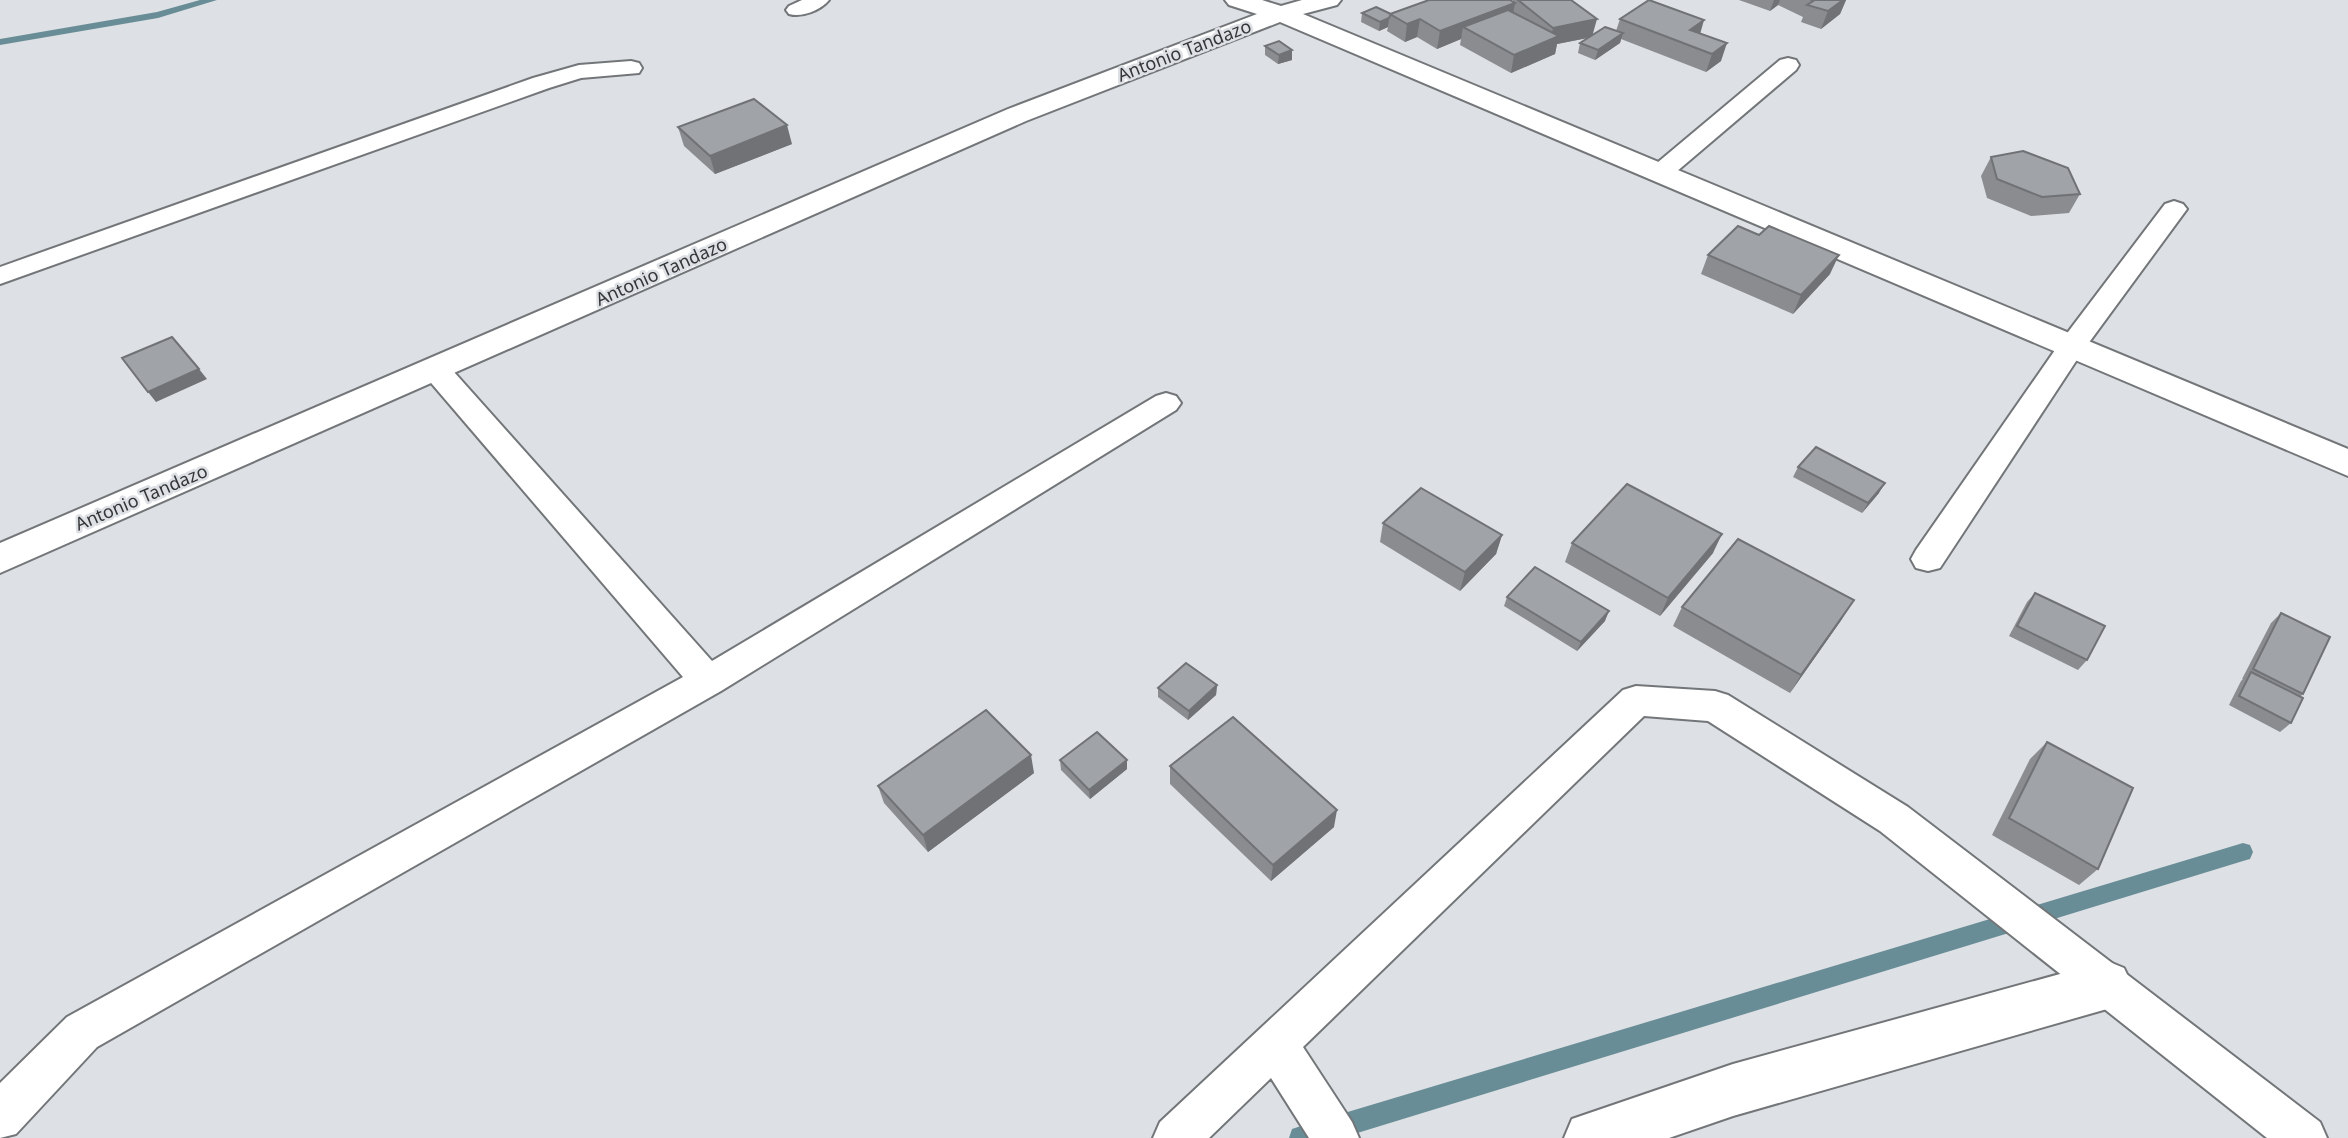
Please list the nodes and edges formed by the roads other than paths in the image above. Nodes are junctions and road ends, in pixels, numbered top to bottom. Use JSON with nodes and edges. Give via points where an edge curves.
{"nodes":[{"id":1,"x":819,"y":0,"type":"edge"},
{"id":2,"x":1237,"y":0,"type":"edge"},
{"id":3,"x":1329,"y":0,"type":"edge"},
{"id":4,"x":796,"y":10,"type":"dead end"},
{"id":5,"x":1280,"y":13,"type":"junction"},
{"id":6,"x":1788,"y":65,"type":"dead end"},
{"id":7,"x":631,"y":68,"type":"dead end"},
{"id":8,"x":1660,"y":173,"type":"junction"},
{"id":9,"x":2174,"y":209,"type":"dead end"},
{"id":10,"x":0,"y":276,"type":"edge"},
{"id":11,"x":2072,"y":346,"type":"junction"},
{"id":12,"x":436,"y":370,"type":"junction"},
{"id":13,"x":1166,"y":402,"type":"dead end"},
{"id":14,"x":2348,"y":463,"type":"edge"},
{"id":15,"x":0,"y":559,"type":"edge"},
{"id":16,"x":1928,"y":559,"type":"dead end"},
{"id":17,"x":708,"y":681,"type":"junction"},
{"id":18,"x":2107,"y":985,"type":"junction"},
{"id":19,"x":1276,"y":1046,"type":"junction"},
{"id":20,"x":0,"y":1118,"type":"edge"},
{"id":21,"x":1176,"y":1138,"type":"edge"},
{"id":22,"x":1336,"y":1138,"type":"edge"},
{"id":23,"x":1591,"y":1138,"type":"edge"},
{"id":24,"x":2304,"y":1138,"type":"edge"}],
"edges":[{"from":1,"to":4,"type":"lane"},
{"from":2,"to":5,"type":"street"},
{"from":3,"to":5,"type":"street","name":"Antonio Tandazo"},
{"from":5,"to":8,"type":"street"},
{"from":5,"to":12,"type":"street","name":"Antonio Tandazo","via":[[1017,115]]},
{"from":6,"to":8,"type":"lane"},
{"from":7,"to":10,"type":"lane","via":[[579,72],[541,83]]},
{"from":8,"to":11,"type":"street"},
{"from":9,"to":11,"type":"lane"},
{"from":11,"to":14,"type":"street"},
{"from":11,"to":16,"type":"lane"},
{"from":12,"to":15,"type":"street","name":"Antonio Tandazo"},
{"from":12,"to":17,"type":"lane"},
{"from":13,"to":17,"type":"lane"},
{"from":17,"to":20,"type":"lane","via":[[82,1032]]},
{"from":18,"to":19,"type":"lane","via":[[1894,819],[1714,706],[1636,701]]},
{"from":18,"to":23,"type":"street","via":[[1733,1090]]},
{"from":18,"to":24,"type":"lane"},
{"from":19,"to":21,"type":"lane"},
{"from":19,"to":22,"type":"lane"}]}
